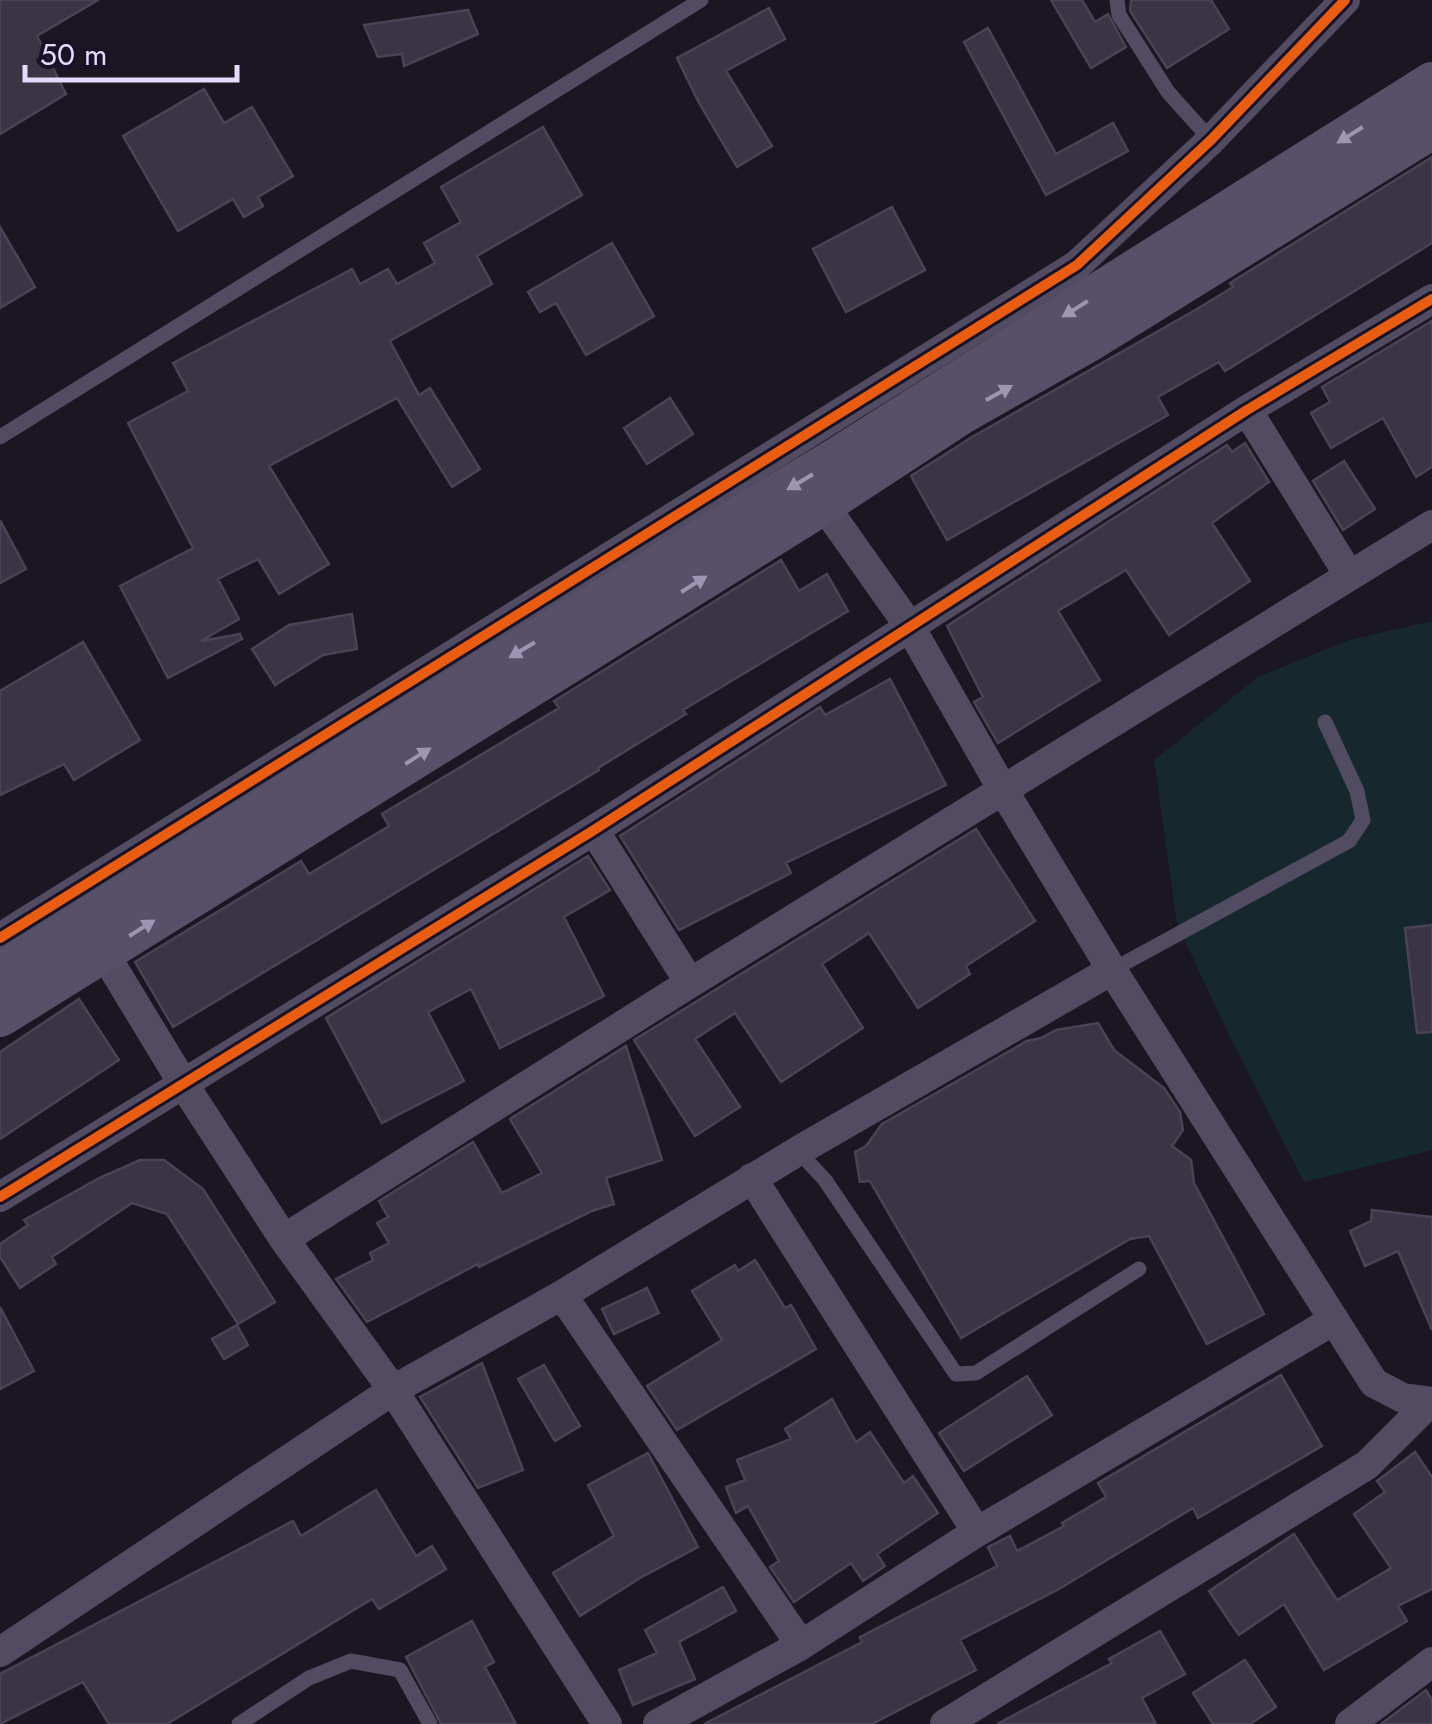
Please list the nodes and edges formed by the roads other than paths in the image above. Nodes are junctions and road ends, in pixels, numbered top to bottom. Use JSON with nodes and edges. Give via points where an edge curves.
{"nodes":[{"id":1,"x":701,"y":0,"type":"edge"},
{"id":2,"x":1117,"y":0,"type":"edge"},
{"id":3,"x":1345,"y":0,"type":"edge"},
{"id":4,"x":1432,"y":83,"type":"edge"},
{"id":5,"x":1432,"y":128,"type":"edge"},
{"id":6,"x":1210,"y":140,"type":"junction"},
{"id":7,"x":1432,"y":299,"type":"edge"},
{"id":8,"x":1248,"y":410,"type":"junction"},
{"id":9,"x":0,"y":437,"type":"edge"},
{"id":10,"x":823,"y":504,"type":"junction"},
{"id":11,"x":1432,"y":525,"type":"edge"},
{"id":12,"x":1350,"y":575,"type":"junction"},
{"id":13,"x":910,"y":627,"type":"junction"},
{"id":14,"x":1325,"y":722,"type":"dead end"},
{"id":15,"x":1003,"y":790,"type":"junction"},
{"id":16,"x":594,"y":830,"type":"junction"},
{"id":17,"x":86,"y":922,"type":"junction"},
{"id":18,"x":0,"y":938,"type":"edge"},
{"id":19,"x":1112,"y":970,"type":"junction"},
{"id":20,"x":0,"y":974,"type":"edge"},
{"id":21,"x":690,"y":983,"type":"junction"},
{"id":22,"x":0,"y":1016,"type":"edge"},
{"id":23,"x":184,"y":1086,"type":"junction"},
{"id":24,"x":798,"y":1151,"type":"junction"},
{"id":25,"x":752,"y":1178,"type":"junction"},
{"id":26,"x":0,"y":1197,"type":"edge"},
{"id":27,"x":284,"y":1238,"type":"junction"},
{"id":28,"x":1139,"y":1269,"type":"dead end"},
{"id":29,"x":562,"y":1295,"type":"junction"},
{"id":30,"x":1332,"y":1321,"type":"junction"},
{"id":31,"x":393,"y":1390,"type":"junction"},
{"id":32,"x":1430,"y":1402,"type":"edge"},
{"id":33,"x":977,"y":1532,"type":"junction"},
{"id":34,"x":801,"y":1645,"type":"junction"},
{"id":35,"x":0,"y":1652,"type":"edge"},
{"id":36,"x":1432,"y":1662,"type":"edge"},
{"id":37,"x":239,"y":1724,"type":"edge"},
{"id":38,"x":430,"y":1724,"type":"edge"},
{"id":39,"x":607,"y":1724,"type":"edge"},
{"id":40,"x":658,"y":1724,"type":"edge"},
{"id":41,"x":946,"y":1724,"type":"edge"},
{"id":42,"x":1350,"y":1724,"type":"edge"}],
"edges":[{"from":1,"to":9,"type":"lane"},
{"from":2,"to":6,"type":"lane","via":[[1119,14],[1168,92]]},
{"from":3,"to":6,"type":"street"},
{"from":4,"to":17,"type":"main road","one_way":true},
{"from":10,"to":5,"type":"main road","one_way":true},
{"from":6,"to":17,"type":"street","via":[[1090,254],[1029,297]]},
{"from":7,"to":8,"type":"street"},
{"from":8,"to":12,"type":"street"},
{"from":8,"to":13,"type":"street"},
{"from":10,"to":13,"type":"street"},
{"from":17,"to":10,"type":"main road","one_way":true},
{"from":11,"to":12,"type":"street"},
{"from":12,"to":15,"type":"street"},
{"from":13,"to":15,"type":"street"},
{"from":13,"to":16,"type":"street"},
{"from":14,"to":19,"type":"lane","via":[[1357,791],[1362,820],[1348,842]]},
{"from":15,"to":19,"type":"street"},
{"from":15,"to":21,"type":"street"},
{"from":16,"to":21,"type":"street"},
{"from":16,"to":23,"type":"street"},
{"from":17,"to":18,"type":"street"},
{"from":17,"to":20,"type":"main road"},
{"from":17,"to":22,"type":"main road"},
{"from":17,"to":23,"type":"street"},
{"from":19,"to":24,"type":"street"},
{"from":19,"to":30,"type":"street"},
{"from":21,"to":27,"type":"street"},
{"from":23,"to":26,"type":"street"},
{"from":23,"to":27,"type":"street"},
{"from":24,"to":25,"type":"street"},
{"from":24,"to":28,"type":"lane","via":[[825,1180],[956,1374],[976,1373]]},
{"from":25,"to":29,"type":"street"},
{"from":25,"to":33,"type":"street"},
{"from":27,"to":31,"type":"street"},
{"from":29,"to":31,"type":"street"},
{"from":29,"to":34,"type":"street"},
{"from":30,"to":32,"type":"street","via":[[1374,1384]]},
{"from":30,"to":33,"type":"street"},
{"from":31,"to":35,"type":"street"},
{"from":31,"to":39,"type":"street"},
{"from":32,"to":41,"type":"street","via":[[1367,1465]]},
{"from":33,"to":34,"type":"street"},
{"from":34,"to":40,"type":"street"},
{"from":36,"to":42,"type":"street"},
{"from":37,"to":38,"type":"lane","via":[[309,1678],[351,1661],[400,1670]]}]}
